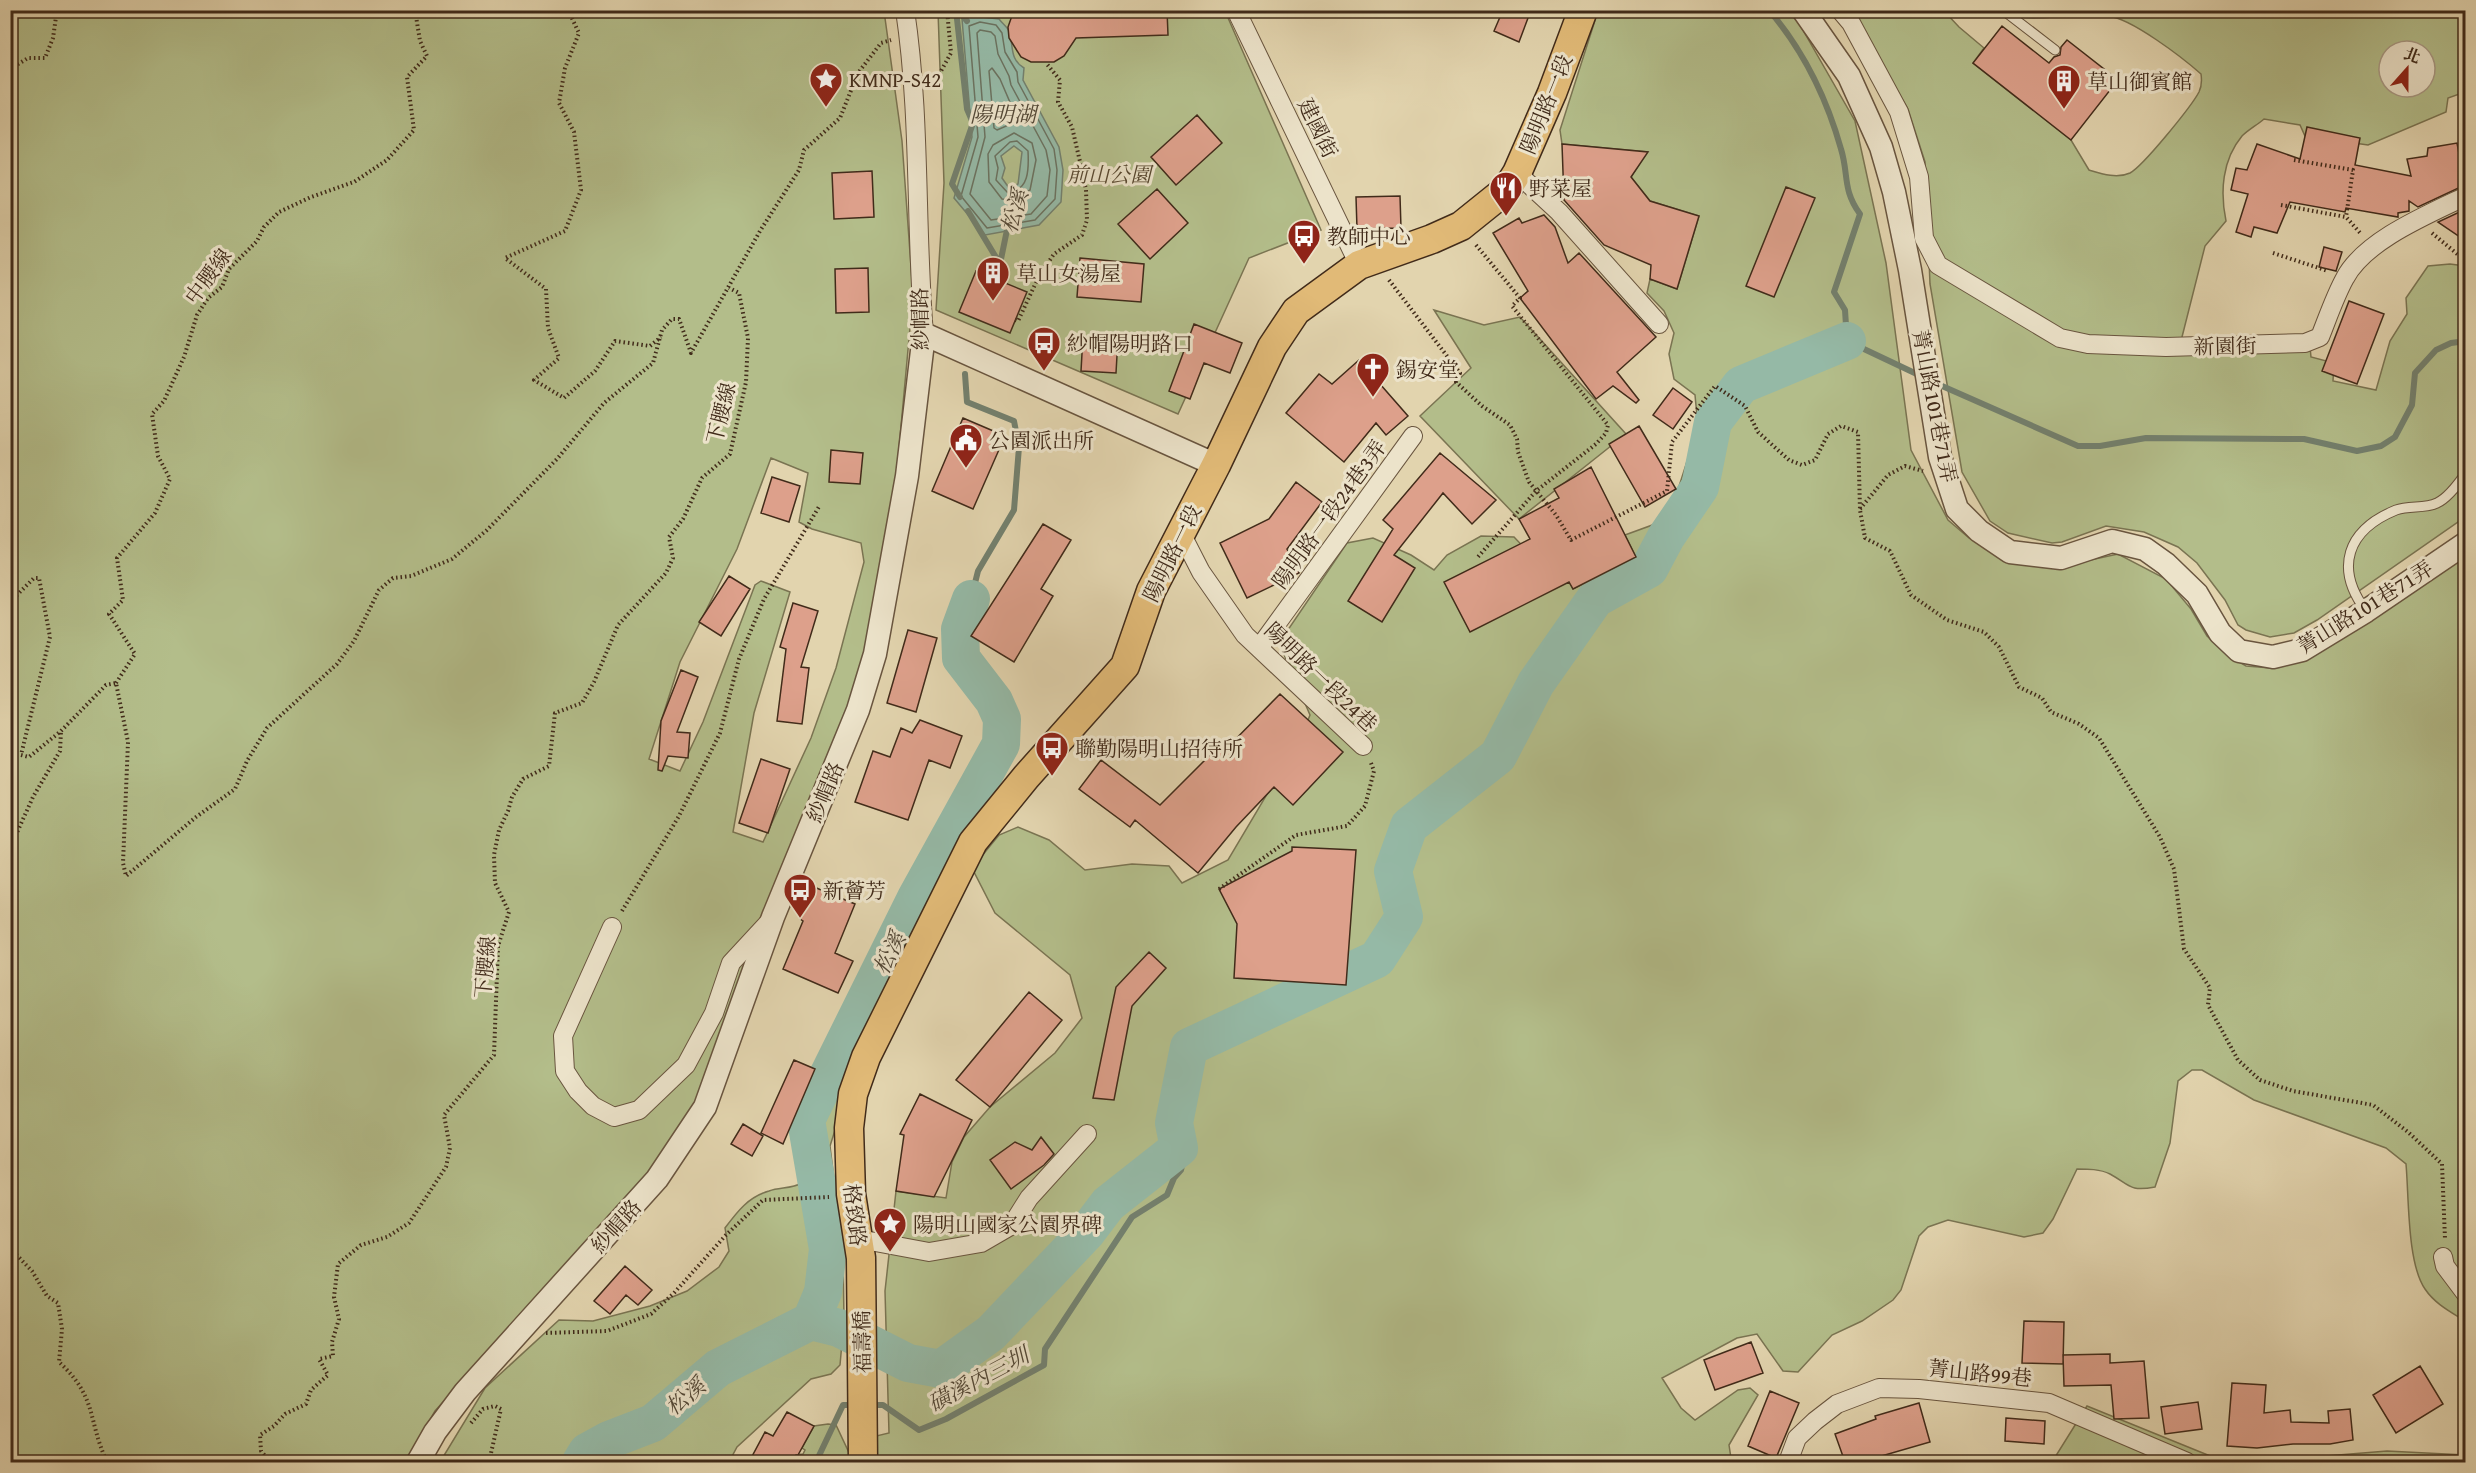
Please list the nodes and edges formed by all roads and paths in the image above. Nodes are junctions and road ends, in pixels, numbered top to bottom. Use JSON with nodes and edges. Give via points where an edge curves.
{"nodes":[{"id":1,"x":57,"y":10,"type":"edge"},
{"id":2,"x":414,"y":10,"type":"edge"},
{"id":3,"x":568,"y":10,"type":"edge"},
{"id":4,"x":905,"y":10,"type":"edge"},
{"id":5,"x":947,"y":10,"type":"edge"},
{"id":6,"x":1236,"y":10,"type":"edge"},
{"id":7,"x":1583,"y":10,"type":"edge"},
{"id":8,"x":1803,"y":10,"type":"edge"},
{"id":9,"x":1840,"y":10,"type":"edge"},
{"id":10,"x":2003,"y":10,"type":"edge"},
{"id":11,"x":909,"y":35,"type":"junction"},
{"id":12,"x":2055,"y":50,"type":"dead end"},
{"id":13,"x":1046,"y":63,"type":"dead end"},
{"id":14,"x":10,"y":69,"type":"edge"},
{"id":15,"x":910,"y":79,"type":"junction"},
{"id":16,"x":2294,"y":160,"type":"dead end"},
{"id":17,"x":1517,"y":173,"type":"junction"},
{"id":18,"x":2466,"y":196,"type":"edge"},
{"id":19,"x":2281,"y":205,"type":"dead end"},
{"id":20,"x":2346,"y":217,"type":"junction"},
{"id":21,"x":2414,"y":221,"type":"junction"},
{"id":22,"x":1461,"y":225,"type":"junction"},
{"id":23,"x":2372,"y":249,"type":"junction"},
{"id":24,"x":2273,"y":253,"type":"dead end"},
{"id":25,"x":2466,"y":264,"type":"edge"},
{"id":26,"x":1938,"y":265,"type":"junction"},
{"id":27,"x":1372,"y":269,"type":"junction"},
{"id":28,"x":1910,"y":270,"type":"junction"},
{"id":29,"x":2346,"y":276,"type":"junction"},
{"id":30,"x":729,"y":288,"type":"junction"},
{"id":31,"x":1015,"y":320,"type":"dead end"},
{"id":32,"x":1659,"y":324,"type":"dead end"},
{"id":33,"x":924,"y":334,"type":"junction"},
{"id":34,"x":661,"y":337,"type":"junction"},
{"id":35,"x":1413,"y":436,"type":"dead end"},
{"id":36,"x":1216,"y":465,"type":"junction"},
{"id":37,"x":2466,"y":473,"type":"edge"},
{"id":38,"x":1926,"y":480,"type":"dead end"},
{"id":39,"x":1536,"y":491,"type":"junction"},
{"id":40,"x":820,"y":505,"type":"dead end"},
{"id":41,"x":1860,"y":510,"type":"junction"},
{"id":42,"x":1180,"y":531,"type":"junction"},
{"id":43,"x":2466,"y":543,"type":"edge"},
{"id":44,"x":1478,"y":558,"type":"dead end"},
{"id":45,"x":10,"y":602,"type":"edge"},
{"id":46,"x":2366,"y":611,"type":"junction"},
{"id":47,"x":1259,"y":648,"type":"junction"},
{"id":48,"x":116,"y":683,"type":"junction"},
{"id":49,"x":61,"y":731,"type":"junction"},
{"id":50,"x":1364,"y":746,"type":"joint"},
{"id":51,"x":10,"y":848,"type":"edge"},
{"id":52,"x":1219,"y":889,"type":"dead end"},
{"id":53,"x":772,"y":916,"type":"junction"},
{"id":54,"x":612,"y":927,"type":"joint"},
{"id":55,"x":1087,"y":1134,"type":"dead end"},
{"id":56,"x":849,"y":1172,"type":"joint"},
{"id":57,"x":837,"y":1197,"type":"dead end"},
{"id":58,"x":10,"y":1248,"type":"edge"},
{"id":59,"x":860,"y":1248,"type":"junction"},
{"id":60,"x":2443,"y":1257,"type":"joint"},
{"id":61,"x":2466,"y":1294,"type":"edge"},
{"id":62,"x":519,"y":1334,"type":"junction"},
{"id":63,"x":465,"y":1430,"type":"dead end"},
{"id":64,"x":108,"y":1462,"type":"edge"},
{"id":65,"x":270,"y":1462,"type":"edge"},
{"id":66,"x":417,"y":1462,"type":"edge"},
{"id":67,"x":489,"y":1462,"type":"edge"},
{"id":68,"x":863,"y":1462,"type":"edge"},
{"id":69,"x":1788,"y":1462,"type":"edge"},
{"id":70,"x":2187,"y":1462,"type":"edge"}],
"edges":[{"from":1,"to":14,"type":"path","via":[[45,58],[28,58]]},
{"from":2,"to":48,"type":"path","name":"中腰線","via":[[427,56],[407,77],[414,130],[387,160],[354,182],[279,212],[264,227],[257,241],[229,268],[222,287],[196,315],[184,357],[164,401],[152,414],[158,456],[170,479],[155,513],[117,558],[123,600],[110,614],[135,654]]},
{"from":3,"to":34,"type":"path","via":[[579,33],[565,68],[560,103],[574,132],[581,190],[565,231],[505,258],[546,289],[548,328],[559,358],[534,381],[564,398],[595,371],[615,341],[650,346]]},
{"from":4,"to":11,"type":"street","name":"紗帽路"},
{"from":5,"to":15,"type":"path","via":[[951,53],[936,80]]},
{"from":6,"to":27,"type":"street","name":"建國街"},
{"from":7,"to":17,"type":"main road","name":"陽明路一段"},
{"from":8,"to":28,"type":"street","via":[[1849,75],[1881,147]]},
{"from":9,"to":26,"type":"street","via":[[1851,23],[1899,112],[1919,177],[1924,238]]},
{"from":10,"to":12,"type":"lane"},
{"from":11,"to":15,"type":"street","name":"紗帽路"},
{"from":11,"to":30,"type":"path","via":[[881,43],[858,73],[840,118],[804,150],[799,170]]},
{"from":13,"to":31,"type":"path","via":[[1059,80],[1060,109],[1072,127],[1086,190],[1087,220],[1082,235],[1054,254],[1018,321]]},
{"from":15,"to":33,"type":"street","name":"紗帽路"},
{"from":16,"to":20,"type":"path","via":[[2353,170]]},
{"from":17,"to":22,"type":"main road","name":"陽明路一段","via":[[1507,189]]},
{"from":17,"to":32,"type":"street","via":[[1559,212]]},
{"from":18,"to":21,"type":"street","name":"新園街"},
{"from":19,"to":20,"type":"path"},
{"from":20,"to":23,"type":"path"},
{"from":21,"to":23,"type":"street","name":"新園街"},
{"from":21,"to":25,"type":"path","via":[[2437,236]]},
{"from":22,"to":27,"type":"main road","name":"陽明路一段"},
{"from":22,"to":39,"type":"path","via":[[1520,298],[1512,306],[1608,425],[1596,444]]},
{"from":23,"to":29,"type":"street","name":"新園街"},
{"from":24,"to":29,"type":"path"},
{"from":26,"to":28,"type":"street"},
{"from":26,"to":29,"type":"street","name":"新園街","via":[[2060,338],[2088,344],[2166,347],[2305,343],[2320,337]]},
{"from":27,"to":36,"type":"main road","name":"陽明路一段","via":[[1296,311],[1272,347]]},
{"from":27,"to":39,"type":"path","via":[[1460,374],[1456,382],[1510,425],[1529,482]]},
{"from":28,"to":46,"type":"street","name":"菁山路101巷71弄","via":[[1940,457],[1957,509],[1979,531],[2010,552],[2061,558],[2112,541],[2145,549],[2197,594],[2220,633],[2239,651],[2273,657],[2302,650]]},
{"from":30,"to":34,"type":"path","via":[[691,353],[679,320],[672,319]]},
{"from":30,"to":65,"type":"path","name":"下腰線","via":[[739,293],[748,339],[746,382],[730,454],[702,478],[683,519],[669,537],[674,558],[666,573],[618,625],[582,703],[555,713],[549,766],[523,779],[512,796],[494,855],[495,883],[509,912],[498,946],[494,1055],[444,1114],[450,1148],[446,1167],[409,1223],[387,1237],[361,1245],[338,1264],[334,1298],[339,1319],[332,1342],[333,1356],[319,1359],[328,1374],[311,1390],[306,1404],[285,1414],[260,1435],[261,1451]]},
{"from":33,"to":36,"type":"street"},
{"from":33,"to":53,"type":"street","name":"紗帽路","via":[[907,476],[875,654],[842,752]]},
{"from":34,"to":48,"type":"path","via":[[653,363],[604,403],[557,459],[487,530],[452,559],[411,576],[393,578],[378,590],[354,641],[338,664],[267,728],[235,789],[126,876],[123,863],[128,742]]},
{"from":35,"to":47,"type":"street","name":"陽明路一段24巷3弄"},
{"from":36,"to":42,"type":"main road","name":"陽明路一段"},
{"from":37,"to":46,"type":"lane","via":[[2437,503],[2397,510],[2357,536],[2347,566],[2358,600]]},
{"from":38,"to":41,"type":"path","via":[[1923,471],[1905,466],[1888,475]]},
{"from":39,"to":41,"type":"path","via":[[1570,540],[1667,491],[1672,442],[1714,386],[1744,406],[1758,432],[1789,460],[1802,465],[1815,460],[1828,434],[1841,426],[1858,432]]},
{"from":39,"to":44,"type":"path"},
{"from":40,"to":54,"type":"path","via":[[764,599],[739,659],[720,733],[679,816]]},
{"from":41,"to":60,"type":"path","via":[[1865,538],[1890,551],[1911,595],[1947,620],[1984,632],[1999,647],[2019,687],[2042,698],[2051,712],[2099,738],[2160,837],[2174,869],[2184,949],[2210,988],[2208,1005],[2238,1060],[2260,1080],[2294,1091],[2373,1105],[2442,1164]]},
{"from":42,"to":47,"type":"street","name":"陽明路一段24巷","via":[[1201,572]]},
{"from":42,"to":56,"type":"main road","name":"陽明路一段","via":[[1151,591],[1125,666],[973,843],[866,1057],[853,1094]]},
{"from":43,"to":46,"type":"street","name":"菁山路101巷71弄"},
{"from":45,"to":49,"type":"path","via":[[34,578],[39,578],[50,637],[21,755],[29,757]]},
{"from":47,"to":50,"type":"street","name":"陽明路一段24巷"},
{"from":48,"to":49,"type":"path","via":[[106,686]]},
{"from":49,"to":51,"type":"path","via":[[60,751]]},
{"from":50,"to":52,"type":"path","name":"陽明路一段24巷","via":[[1374,771],[1365,806],[1347,826],[1296,835]]},
{"from":53,"to":54,"type":"street","via":[[731,963],[714,1013],[686,1065],[639,1110],[614,1118],[593,1106],[565,1071],[563,1036]]},
{"from":53,"to":62,"type":"street","name":"紗帽路","via":[[705,1107],[657,1179]]},
{"from":55,"to":59,"type":"street","via":[[1029,1198],[1012,1225],[981,1243],[929,1252]]},
{"from":56,"to":59,"type":"main road","name":"格致路"},
{"from":57,"to":62,"type":"path","via":[[763,1200],[651,1314],[607,1331]]},
{"from":58,"to":64,"type":"path","via":[[32,1271],[47,1296],[58,1303],[62,1329],[59,1362],[77,1378],[90,1401],[95,1433]]},
{"from":59,"to":68,"type":"main road","name":"福壽橋"},
{"from":60,"to":61,"type":"street","via":[[2445,1266]]},
{"from":62,"to":66,"type":"street","name":"紗帽路","via":[[465,1392]]},
{"from":63,"to":67,"type":"path","via":[[483,1409],[501,1409]]},
{"from":69,"to":70,"type":"street","name":"菁山路99巷","via":[[1797,1438],[1815,1421],[1837,1404],[1878,1388],[2049,1403]]}]}
